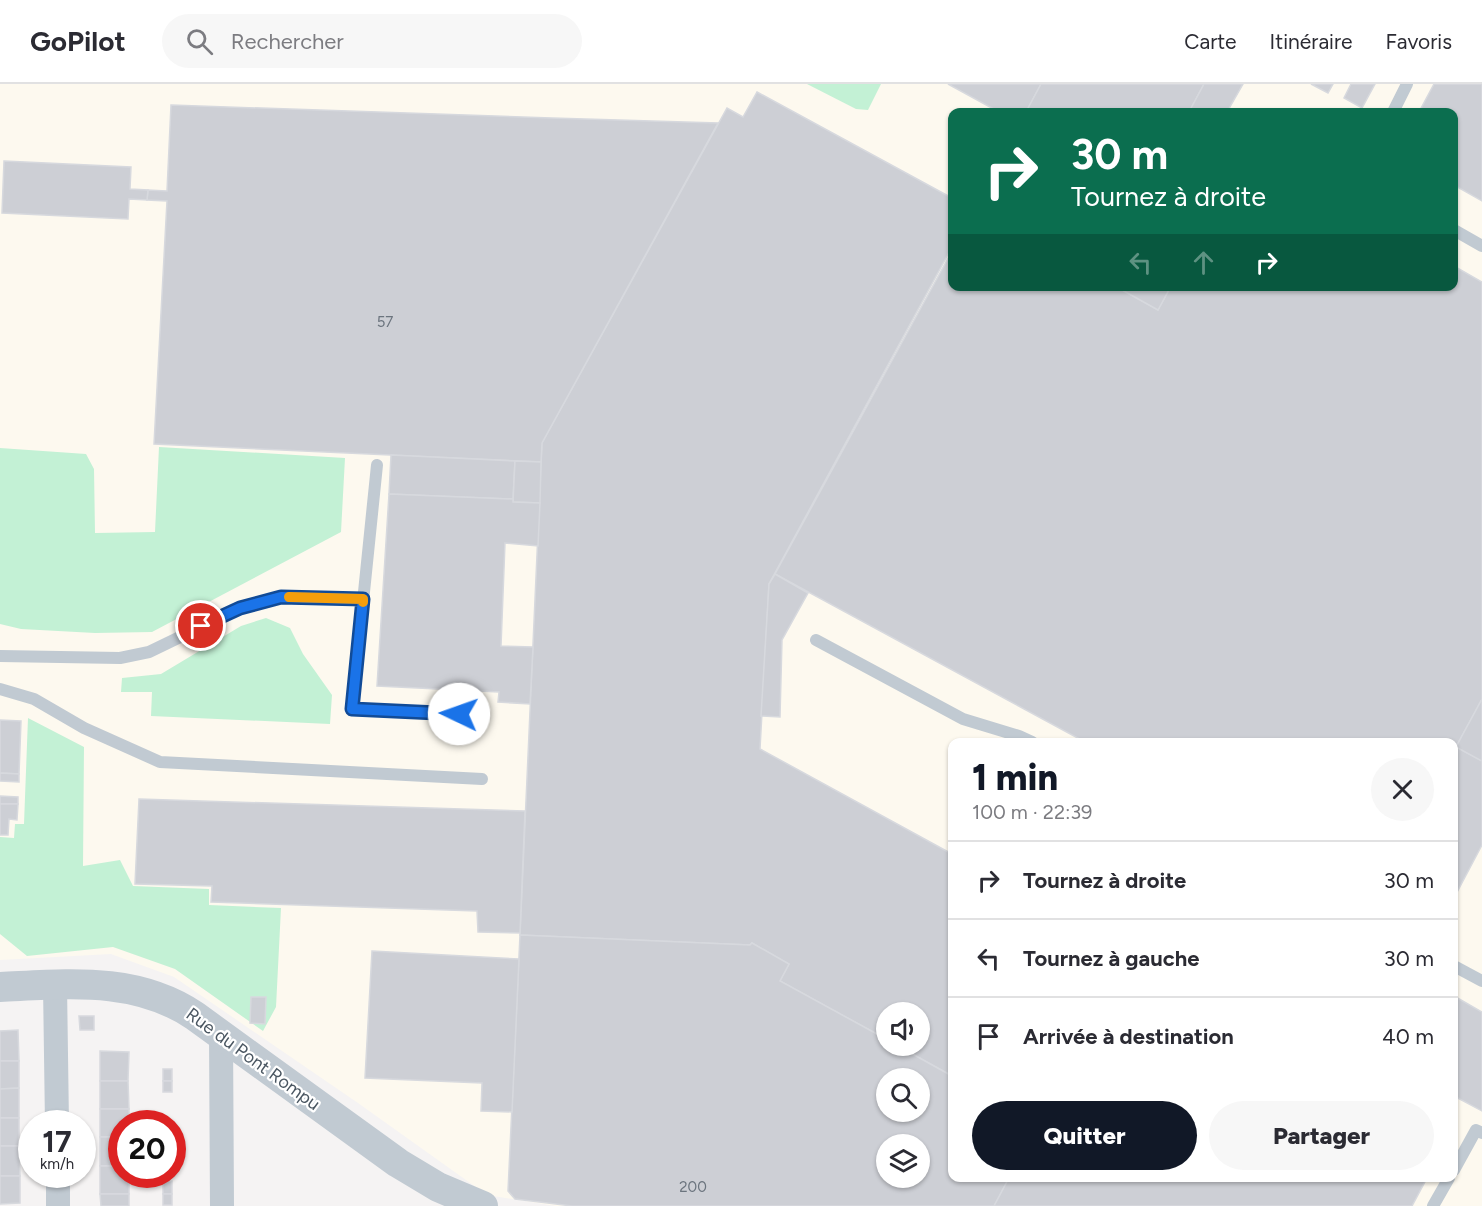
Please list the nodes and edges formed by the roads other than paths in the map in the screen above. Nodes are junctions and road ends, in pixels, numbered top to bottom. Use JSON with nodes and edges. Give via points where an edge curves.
{"nodes":[{"id":1,"x":1407,"y":84,"type":"edge"},
{"id":2,"x":1395,"y":108,"type":"edge"},
{"id":3,"x":1458,"y":232,"type":"edge"},
{"id":4,"x":1482,"y":246,"type":"edge"},
{"id":5,"x":377,"y":465,"type":"dead end"},
{"id":6,"x":363,"y":599,"type":"junction"},
{"id":7,"x":816,"y":640,"type":"dead end"},
{"id":8,"x":0,"y":656,"type":"edge"},
{"id":9,"x":0,"y":689,"type":"edge"},
{"id":10,"x":459,"y":714,"type":"dead end"},
{"id":11,"x":1023,"y":738,"type":"edge"},
{"id":12,"x":482,"y":778,"type":"dead end"},
{"id":13,"x":1458,"y":968,"type":"edge"},
{"id":14,"x":1482,"y":981,"type":"edge"},
{"id":15,"x":55,"y":985,"type":"junction"},
{"id":16,"x":0,"y":987,"type":"edge"},
{"id":17,"x":221,"y":1034,"type":"junction"},
{"id":18,"x":57,"y":1110,"type":"edge"},
{"id":19,"x":1482,"y":1133,"type":"edge"},
{"id":20,"x":1458,"y":1163,"type":"edge"},
{"id":21,"x":1447,"y":1182,"type":"edge"},
{"id":22,"x":58,"y":1188,"type":"edge"},
{"id":23,"x":449,"y":1199,"type":"edge"},
{"id":24,"x":58,"y":1206,"type":"edge"},
{"id":25,"x":222,"y":1206,"type":"edge"},
{"id":26,"x":483,"y":1206,"type":"edge"},
{"id":27,"x":1433,"y":1206,"type":"edge"}],
"edges":[{"from":1,"to":2,"type":"lane"},
{"from":3,"to":4,"type":"lane"},
{"from":5,"to":6,"type":"lane"},
{"from":6,"to":8,"type":"lane","via":[[281,597],[240,608],[149,652],[120,658]]},
{"from":6,"to":10,"type":"lane","via":[[352,709]]},
{"from":7,"to":11,"type":"lane","via":[[963,719]]},
{"from":9,"to":12,"type":"lane","via":[[34,699],[84,728],[160,762]]},
{"from":13,"to":14,"type":"lane"},
{"from":15,"to":16,"type":"street","name":"Rue du Pont Rompu"},
{"from":15,"to":17,"type":"street","name":"Rue du Pont Rompu","via":[[100,984],[150,993],[184,1009]]},
{"from":15,"to":18,"type":"street"},
{"from":17,"to":23,"type":"street","name":"Rue du Pont Rompu"},
{"from":17,"to":25,"type":"street"},
{"from":19,"to":20,"type":"lane","via":[[1476,1130]]},
{"from":21,"to":27,"type":"lane"},
{"from":22,"to":24,"type":"street"},
{"from":23,"to":26,"type":"street","name":"Rue du Pont Rompu"}]}
